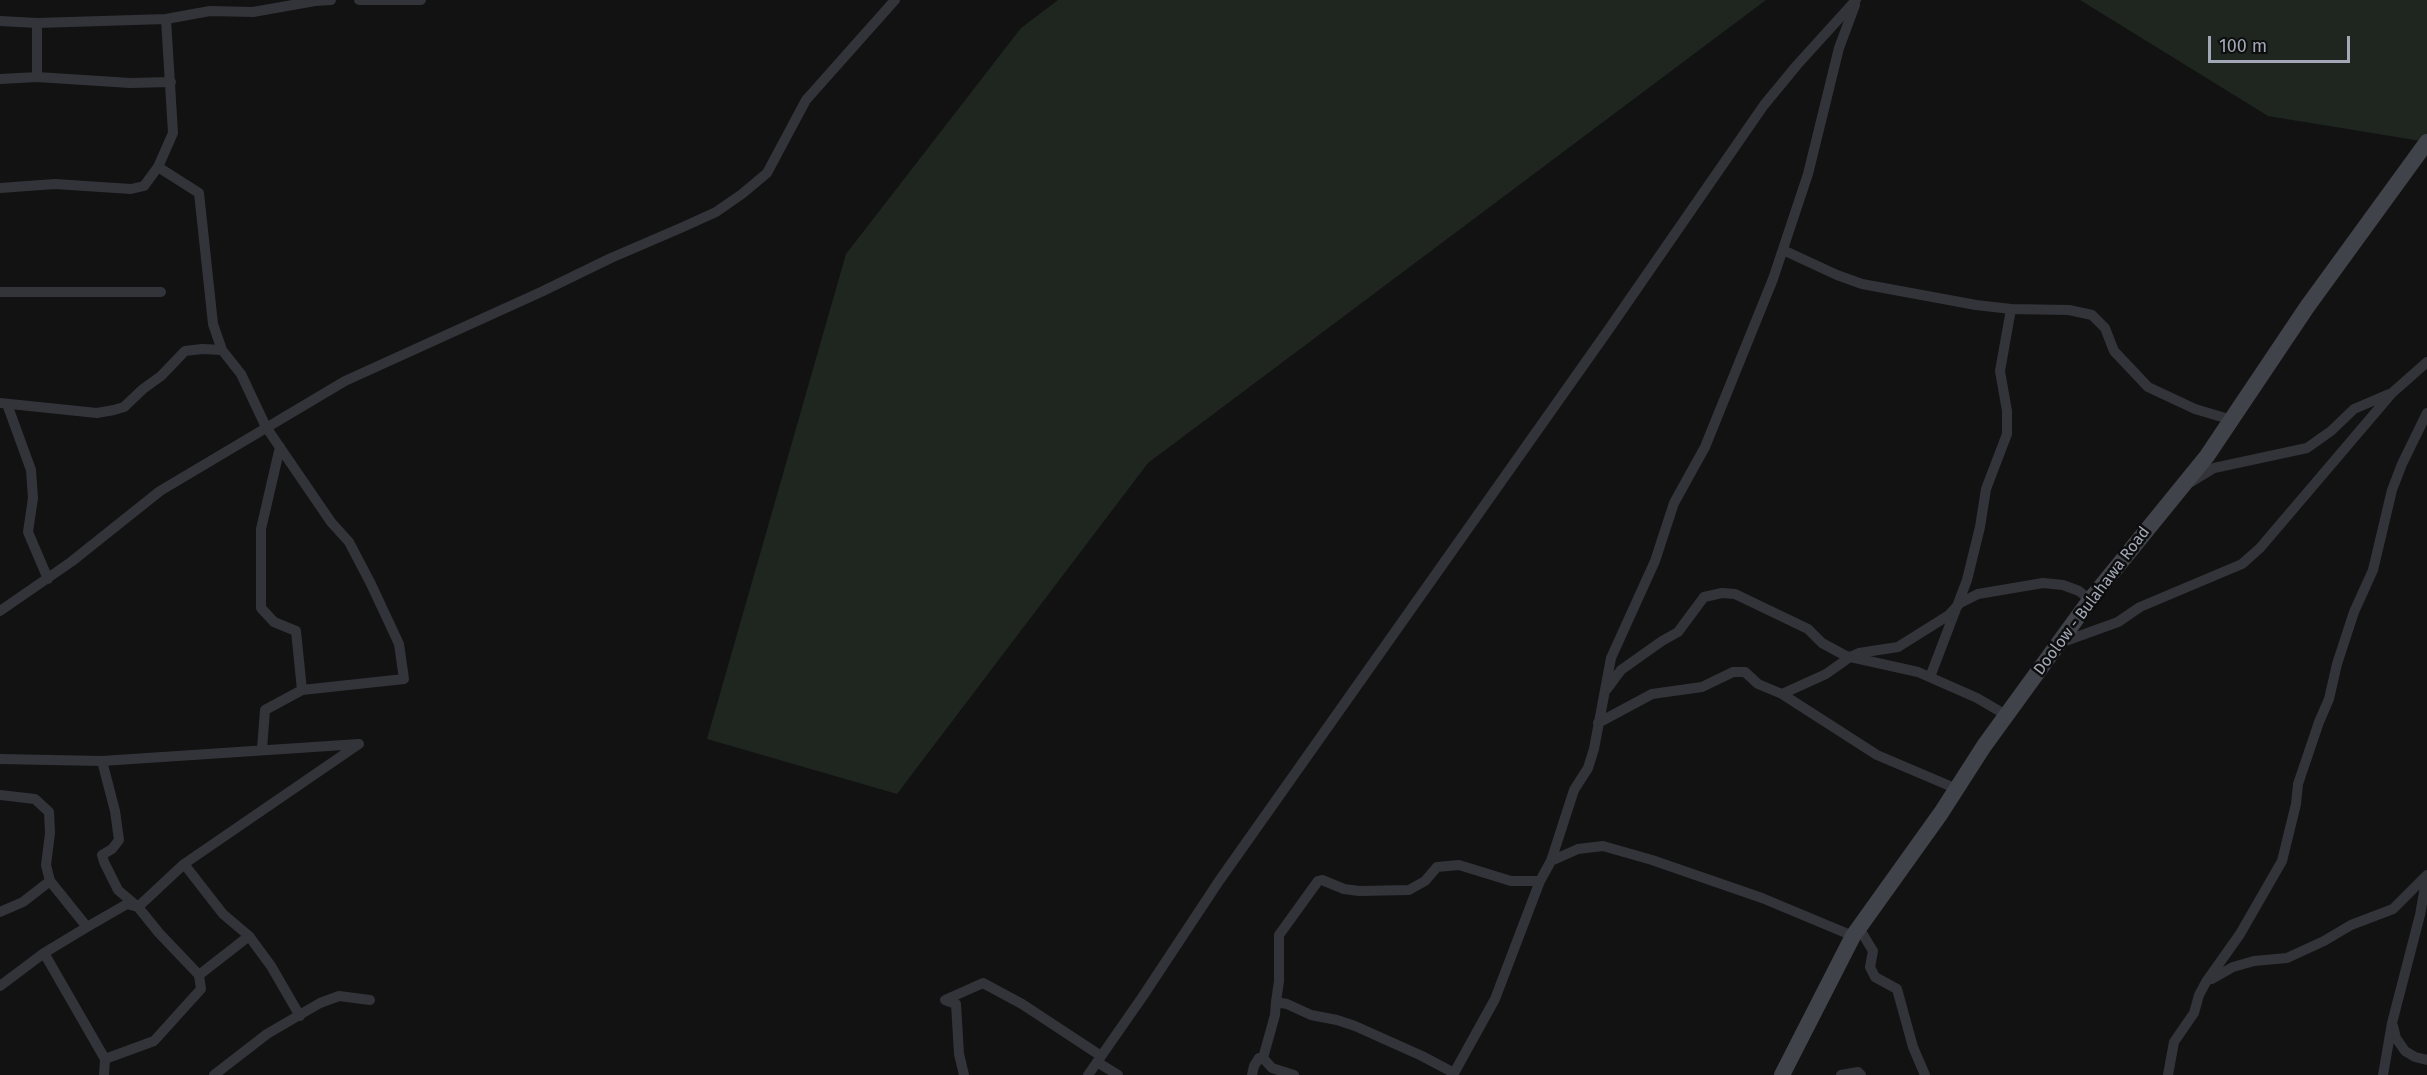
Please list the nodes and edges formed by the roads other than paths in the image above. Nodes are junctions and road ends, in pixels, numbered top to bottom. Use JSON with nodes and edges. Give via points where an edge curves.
{"nodes":[{"id":1,"x":331,"y":0,"type":"edge"},
{"id":2,"x":359,"y":0,"type":"edge"},
{"id":3,"x":421,"y":0,"type":"edge"},
{"id":4,"x":895,"y":0,"type":"edge"},
{"id":5,"x":1856,"y":0,"type":"edge"},
{"id":6,"x":166,"y":19,"type":"junction"},
{"id":7,"x":0,"y":21,"type":"edge"},
{"id":8,"x":37,"y":23,"type":"junction"},
{"id":9,"x":37,"y":77,"type":"junction"},
{"id":10,"x":0,"y":79,"type":"edge"},
{"id":11,"x":171,"y":82,"type":"junction"},
{"id":12,"x":2427,"y":142,"type":"edge"},
{"id":13,"x":158,"y":167,"type":"junction"},
{"id":14,"x":0,"y":188,"type":"edge"},
{"id":15,"x":1783,"y":250,"type":"junction"},
{"id":16,"x":0,"y":292,"type":"edge"},
{"id":17,"x":161,"y":292,"type":"dead end"},
{"id":18,"x":2011,"y":309,"type":"junction"},
{"id":19,"x":222,"y":350,"type":"junction"},
{"id":20,"x":2427,"y":362,"type":"edge"},
{"id":21,"x":2392,"y":393,"type":"junction"},
{"id":22,"x":3,"y":403,"type":"edge"},
{"id":23,"x":2427,"y":413,"type":"edge"},
{"id":24,"x":2232,"y":420,"type":"junction"},
{"id":25,"x":266,"y":426,"type":"junction"},
{"id":26,"x":280,"y":447,"type":"junction"},
{"id":27,"x":2178,"y":490,"type":"junction"},
{"id":28,"x":48,"y":579,"type":"junction"},
{"id":29,"x":2090,"y":600,"type":"junction"},
{"id":30,"x":1959,"y":603,"type":"junction"},
{"id":31,"x":0,"y":611,"type":"edge"},
{"id":32,"x":2058,"y":643,"type":"junction"},
{"id":33,"x":1850,"y":657,"type":"junction"},
{"id":34,"x":1930,"y":677,"type":"junction"},
{"id":35,"x":302,"y":690,"type":"junction"},
{"id":36,"x":1603,"y":694,"type":"junction"},
{"id":37,"x":1782,"y":694,"type":"junction"},
{"id":38,"x":2006,"y":715,"type":"junction"},
{"id":39,"x":1598,"y":723,"type":"junction"},
{"id":40,"x":262,"y":749,"type":"junction"},
{"id":41,"x":0,"y":759,"type":"edge"},
{"id":42,"x":102,"y":760,"type":"junction"},
{"id":43,"x":1957,"y":789,"type":"junction"},
{"id":44,"x":0,"y":795,"type":"edge"},
{"id":45,"x":1551,"y":861,"type":"junction"},
{"id":46,"x":184,"y":864,"type":"junction"},
{"id":47,"x":2427,"y":875,"type":"edge"},
{"id":48,"x":50,"y":881,"type":"junction"},
{"id":49,"x":1540,"y":881,"type":"junction"},
{"id":50,"x":138,"y":907,"type":"junction"},
{"id":51,"x":0,"y":912,"type":"edge"},
{"id":52,"x":87,"y":927,"type":"junction"},
{"id":53,"x":1856,"y":932,"type":"junction"},
{"id":54,"x":249,"y":936,"type":"junction"},
{"id":55,"x":44,"y":953,"type":"junction"},
{"id":56,"x":199,"y":975,"type":"junction"},
{"id":57,"x":2206,"y":982,"type":"junction"},
{"id":58,"x":0,"y":986,"type":"edge"},
{"id":59,"x":370,"y":1000,"type":"dead end"},
{"id":60,"x":1276,"y":1002,"type":"junction"},
{"id":61,"x":300,"y":1016,"type":"junction"},
{"id":62,"x":2392,"y":1023,"type":"junction"},
{"id":63,"x":1263,"y":1058,"type":"junction"},
{"id":64,"x":105,"y":1059,"type":"junction"},
{"id":65,"x":1099,"y":1059,"type":"junction"},
{"id":66,"x":2427,"y":1060,"type":"edge"},
{"id":67,"x":1454,"y":1074,"type":"edge"},
{"id":68,"x":104,"y":1075,"type":"edge"},
{"id":69,"x":214,"y":1075,"type":"edge"},
{"id":70,"x":964,"y":1075,"type":"edge"},
{"id":71,"x":1088,"y":1075,"type":"edge"},
{"id":72,"x":1118,"y":1075,"type":"edge"},
{"id":73,"x":1252,"y":1075,"type":"edge"},
{"id":74,"x":1294,"y":1075,"type":"edge"},
{"id":75,"x":1782,"y":1075,"type":"edge"},
{"id":76,"x":1841,"y":1075,"type":"edge"},
{"id":77,"x":1861,"y":1075,"type":"edge"},
{"id":78,"x":1925,"y":1075,"type":"edge"},
{"id":79,"x":2168,"y":1075,"type":"edge"},
{"id":80,"x":2383,"y":1075,"type":"edge"}],
"edges":[{"from":1,"to":6,"type":"street"},
{"from":2,"to":3,"type":"street"},
{"from":4,"to":25,"type":"street","via":[[806,100],[767,172],[716,212],[345,381]]},
{"from":5,"to":15,"type":"street"},
{"from":5,"to":65,"type":"street","via":[[1764,105],[1219,881]]},
{"from":6,"to":8,"type":"street"},
{"from":6,"to":11,"type":"street"},
{"from":7,"to":8,"type":"street"},
{"from":8,"to":9,"type":"street"},
{"from":9,"to":10,"type":"street"},
{"from":9,"to":11,"type":"street"},
{"from":11,"to":13,"type":"street","via":[[172,133]]},
{"from":12,"to":24,"type":"main road","name":"Doolow - Bulahawa Road","via":[[2307,306]]},
{"from":13,"to":14,"type":"street","via":[[144,186],[131,189],[55,184]]},
{"from":13,"to":19,"type":"street","via":[[199,193],[213,324]]},
{"from":15,"to":18,"type":"street","via":[[1862,285]]},
{"from":15,"to":36,"type":"street","via":[[1705,447],[1674,503],[1655,561],[1615,648]]},
{"from":16,"to":17,"type":"street"},
{"from":18,"to":24,"type":"street","via":[[2069,309],[2092,315],[2106,328],[2114,351],[2148,387]]},
{"from":18,"to":30,"type":"street","via":[[2000,371],[2007,434],[1986,489]]},
{"from":19,"to":22,"type":"street","via":[[185,351],[124,407],[114,410],[97,413]]},
{"from":19,"to":25,"type":"street","via":[[241,374]]},
{"from":20,"to":21,"type":"street"},
{"from":21,"to":27,"type":"street","via":[[2354,409],[2307,448],[2214,468]]},
{"from":21,"to":32,"type":"street","via":[[2242,564],[2140,607],[2118,622]]},
{"from":22,"to":28,"type":"street","via":[[31,470],[33,498],[28,532]]},
{"from":23,"to":57,"type":"street","via":[[2392,490],[2373,570],[2354,612],[2330,699],[2298,784],[2282,861],[2240,934]]},
{"from":24,"to":27,"type":"main road","name":"Doolow - Bulahawa Road"},
{"from":25,"to":26,"type":"street"},
{"from":25,"to":28,"type":"street","via":[[160,491]]},
{"from":26,"to":35,"type":"street","via":[[261,529],[261,608],[274,622],[296,631]]},
{"from":26,"to":35,"type":"street","via":[[349,542],[372,584],[399,644],[404,679]]},
{"from":27,"to":29,"type":"main road","name":"Doolow - Bulahawa Road"},
{"from":28,"to":31,"type":"street"},
{"from":29,"to":30,"type":"street","via":[[2063,585],[2043,583],[1978,594]]},
{"from":29,"to":32,"type":"main road","name":"Doolow - Bulahawa Road"},
{"from":30,"to":33,"type":"street","via":[[1949,615],[1898,647]]},
{"from":30,"to":34,"type":"street"},
{"from":32,"to":38,"type":"main road","name":"Doolow - Bulahawa Road"},
{"from":33,"to":34,"type":"street"},
{"from":33,"to":36,"type":"street","via":[[1822,643],[1809,629],[1735,594],[1722,593],[1704,597],[1678,632],[1621,670]]},
{"from":33,"to":37,"type":"street","via":[[1826,674]]},
{"from":34,"to":38,"type":"street"},
{"from":35,"to":40,"type":"street","via":[[265,710]]},
{"from":36,"to":39,"type":"street"},
{"from":37,"to":39,"type":"street","via":[[1758,684],[1745,672],[1732,672],[1702,687],[1652,694]]},
{"from":37,"to":43,"type":"street","via":[[1877,754]]},
{"from":38,"to":43,"type":"main road","name":"Doolow - Bulahawa Road"},
{"from":39,"to":45,"type":"street","via":[[1588,768],[1574,790]]},
{"from":40,"to":42,"type":"street"},
{"from":40,"to":46,"type":"street","via":[[359,744]]},
{"from":41,"to":42,"type":"street"},
{"from":42,"to":50,"type":"street","via":[[119,840],[102,855],[118,890]]},
{"from":43,"to":53,"type":"main road","name":"Doolow - Bulahawa Road"},
{"from":44,"to":48,"type":"street","via":[[35,799],[49,813],[46,865]]},
{"from":45,"to":49,"type":"street"},
{"from":45,"to":53,"type":"street","via":[[1578,849],[1603,846]]},
{"from":46,"to":50,"type":"street"},
{"from":46,"to":54,"type":"street","via":[[223,914]]},
{"from":47,"to":57,"type":"street","via":[[2393,909],[2351,925],[2287,958],[2233,967]]},
{"from":47,"to":62,"type":"street"},
{"from":48,"to":51,"type":"street","via":[[23,902]]},
{"from":48,"to":52,"type":"street"},
{"from":49,"to":60,"type":"street","via":[[1511,881],[1459,865],[1437,867],[1425,881],[1408,890],[1359,891],[1318,881],[1279,935]]},
{"from":49,"to":67,"type":"street","via":[[1495,999]]},
{"from":50,"to":52,"type":"street","via":[[127,904]]},
{"from":50,"to":56,"type":"street"},
{"from":52,"to":55,"type":"street"},
{"from":53,"to":75,"type":"main road","name":"Doolow - Bulahawa Road"},
{"from":53,"to":78,"type":"street","via":[[1873,951],[1870,967],[1875,977],[1897,989]]},
{"from":54,"to":56,"type":"street"},
{"from":54,"to":61,"type":"street"},
{"from":55,"to":58,"type":"street"},
{"from":55,"to":64,"type":"street"},
{"from":56,"to":64,"type":"street","via":[[198,994],[154,1041]]},
{"from":57,"to":79,"type":"street","via":[[2194,1013],[2174,1042]]},
{"from":59,"to":61,"type":"street","via":[[329,998]]},
{"from":60,"to":63,"type":"street"},
{"from":60,"to":67,"type":"street","via":[[1355,1026]]},
{"from":61,"to":69,"type":"street","via":[[267,1034]]},
{"from":62,"to":66,"type":"street","via":[[2404,1051]]},
{"from":62,"to":80,"type":"street"},
{"from":63,"to":73,"type":"street","via":[[1259,1058]]},
{"from":63,"to":74,"type":"street","via":[[1272,1068]]},
{"from":64,"to":68,"type":"street"},
{"from":65,"to":70,"type":"street","via":[[1022,1004],[983,983],[945,1000],[956,1004]]},
{"from":65,"to":71,"type":"street"},
{"from":65,"to":72,"type":"street"},
{"from":76,"to":77,"type":"street"}]}
